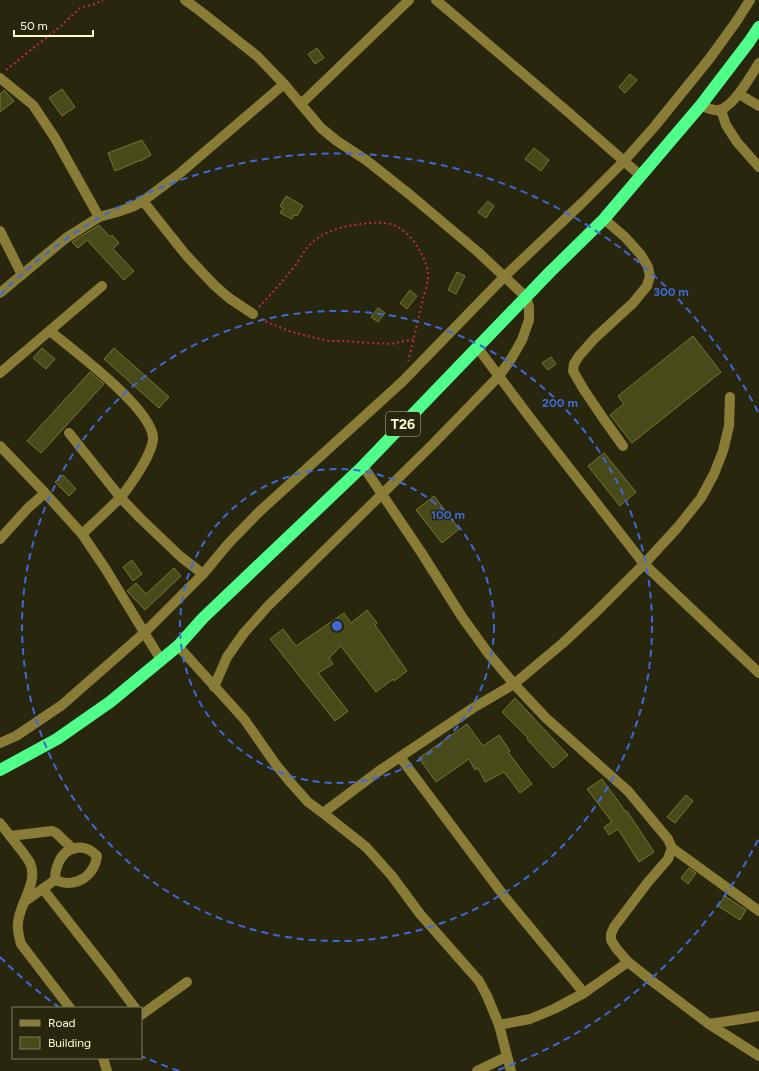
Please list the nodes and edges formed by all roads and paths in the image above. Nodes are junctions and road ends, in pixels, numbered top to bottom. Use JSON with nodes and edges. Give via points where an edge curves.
{"nodes":[{"id":1,"x":103,"y":0,"type":"edge"},
{"id":2,"x":184,"y":0,"type":"edge"},
{"id":3,"x":409,"y":0,"type":"edge"},
{"id":4,"x":436,"y":0,"type":"edge"},
{"id":5,"x":750,"y":0,"type":"edge"},
{"id":6,"x":759,"y":27,"type":"edge"},
{"id":7,"x":759,"y":63,"type":"edge"},
{"id":8,"x":3,"y":74,"type":"edge"},
{"id":9,"x":284,"y":84,"type":"junction"},
{"id":10,"x":739,"y":94,"type":"junction"},
{"id":11,"x":301,"y":104,"type":"junction"},
{"id":12,"x":701,"y":106,"type":"junction"},
{"id":13,"x":759,"y":106,"type":"edge"},
{"id":14,"x":721,"y":110,"type":"junction"},
{"id":15,"x":624,"y":161,"type":"junction"},
{"id":16,"x":759,"y":167,"type":"edge"},
{"id":17,"x":641,"y":176,"type":"junction"},
{"id":18,"x":143,"y":201,"type":"junction"},
{"id":19,"x":99,"y":217,"type":"junction"},
{"id":20,"x":604,"y":219,"type":"junction"},
{"id":21,"x":0,"y":231,"type":"edge"},
{"id":22,"x":22,"y":275,"type":"junction"},
{"id":23,"x":504,"y":277,"type":"junction"},
{"id":24,"x":102,"y":286,"type":"dead end"},
{"id":25,"x":0,"y":293,"type":"edge"},
{"id":26,"x":526,"y":297,"type":"junction"},
{"id":27,"x":253,"y":314,"type":"junction"},
{"id":28,"x":50,"y":331,"type":"junction"},
{"id":29,"x":413,"y":339,"type":"junction"},
{"id":30,"x":477,"y":347,"type":"junction"},
{"id":31,"x":408,"y":363,"type":"dead end"},
{"id":32,"x":0,"y":373,"type":"edge"},
{"id":33,"x":499,"y":376,"type":"junction"},
{"id":34,"x":730,"y":397,"type":"dead end"},
{"id":35,"x":69,"y":433,"type":"dead end"},
{"id":36,"x":0,"y":446,"type":"edge"},
{"id":37,"x":623,"y":446,"type":"dead end"},
{"id":38,"x":362,"y":466,"type":"junction"},
{"id":39,"x":45,"y":493,"type":"junction"},
{"id":40,"x":381,"y":494,"type":"junction"},
{"id":41,"x":120,"y":497,"type":"junction"},
{"id":42,"x":82,"y":534,"type":"junction"},
{"id":43,"x":0,"y":539,"type":"edge"},
{"id":44,"x":644,"y":564,"type":"junction"},
{"id":45,"x":203,"y":574,"type":"junction"},
{"id":46,"x":144,"y":633,"type":"junction"},
{"id":47,"x":178,"y":646,"type":"junction"},
{"id":48,"x":161,"y":660,"type":"junction"},
{"id":49,"x":759,"y":673,"type":"edge"},
{"id":50,"x":514,"y":684,"type":"junction"},
{"id":51,"x":214,"y":687,"type":"junction"},
{"id":52,"x":0,"y":743,"type":"edge"},
{"id":53,"x":400,"y":757,"type":"junction"},
{"id":54,"x":0,"y":770,"type":"edge"},
{"id":55,"x":323,"y":813,"type":"junction"},
{"id":56,"x":0,"y":823,"type":"edge"},
{"id":57,"x":10,"y":836,"type":"junction"},
{"id":58,"x":672,"y":848,"type":"junction"},
{"id":59,"x":73,"y":849,"type":"junction"},
{"id":60,"x":55,"y":880,"type":"junction"},
{"id":61,"x":43,"y":889,"type":"junction"},
{"id":62,"x":23,"y":902,"type":"junction"},
{"id":63,"x":759,"y":911,"type":"edge"},
{"id":64,"x":628,"y":962,"type":"junction"},
{"id":65,"x":187,"y":982,"type":"dead end"},
{"id":66,"x":584,"y":993,"type":"junction"},
{"id":67,"x":69,"y":1007,"type":"edge"},
{"id":68,"x":134,"y":1007,"type":"edge"},
{"id":69,"x":142,"y":1014,"type":"edge"},
{"id":70,"x":759,"y":1016,"type":"edge"},
{"id":71,"x":709,"y":1024,"type":"junction"},
{"id":72,"x":498,"y":1025,"type":"junction"},
{"id":73,"x":759,"y":1056,"type":"edge"},
{"id":74,"x":506,"y":1057,"type":"junction"},
{"id":75,"x":103,"y":1059,"type":"edge"},
{"id":76,"x":107,"y":1071,"type":"edge"},
{"id":77,"x":477,"y":1071,"type":"edge"},
{"id":78,"x":511,"y":1071,"type":"edge"}],
"edges":[{"from":1,"to":8,"type":"path","via":[[80,8]]},
{"from":2,"to":9,"type":"street","via":[[257,56]]},
{"from":3,"to":11,"type":"street"},
{"from":4,"to":15,"type":"street"},
{"from":5,"to":15,"type":"street","via":[[696,76]]},
{"from":6,"to":12,"type":"highway","number":"T26"},
{"from":7,"to":10,"type":"street"},
{"from":8,"to":19,"type":"street","via":[[33,105],[55,138]]},
{"from":9,"to":11,"type":"street"},
{"from":9,"to":18,"type":"street","via":[[179,174]]},
{"from":10,"to":13,"type":"street"},
{"from":10,"to":14,"type":"street"},
{"from":11,"to":23,"type":"street","via":[[321,128],[409,194]]},
{"from":12,"to":14,"type":"street"},
{"from":12,"to":17,"type":"highway","number":"T26"},
{"from":14,"to":16,"type":"street","via":[[726,125]]},
{"from":15,"to":17,"type":"street"},
{"from":15,"to":23,"type":"street"},
{"from":17,"to":20,"type":"highway","number":"T26"},
{"from":18,"to":19,"type":"street"},
{"from":18,"to":27,"type":"street","via":[[186,255],[214,285]]},
{"from":19,"to":22,"type":"street","via":[[66,238]]},
{"from":20,"to":26,"type":"highway","number":"T26"},
{"from":20,"to":37,"type":"street","via":[[641,254],[650,276],[633,303],[579,356],[573,372]]},
{"from":21,"to":22,"type":"street"},
{"from":22,"to":25,"type":"street"},
{"from":23,"to":26,"type":"street"},
{"from":23,"to":45,"type":"street","via":[[402,382],[259,512]]},
{"from":24,"to":28,"type":"street"},
{"from":26,"to":30,"type":"highway","number":"T26"},
{"from":26,"to":33,"type":"street","via":[[529,320],[522,340]]},
{"from":27,"to":29,"type":"path","via":[[292,332],[328,341],[391,344]]},
{"from":27,"to":29,"type":"path","via":[[315,240],[347,226],[385,222],[405,231],[417,245],[428,273]]},
{"from":28,"to":32,"type":"street"},
{"from":28,"to":41,"type":"street","via":[[119,389],[146,419],[150,428],[153,438],[150,450]]},
{"from":29,"to":31,"type":"path"},
{"from":30,"to":33,"type":"street"},
{"from":30,"to":38,"type":"highway","number":"T26"},
{"from":33,"to":40,"type":"street"},
{"from":33,"to":44,"type":"street"},
{"from":34,"to":44,"type":"street","via":[[729,426],[714,474],[701,498]]},
{"from":35,"to":41,"type":"street"},
{"from":36,"to":39,"type":"street"},
{"from":38,"to":40,"type":"street"},
{"from":38,"to":47,"type":"highway","number":"T26","via":[[203,618]]},
{"from":39,"to":42,"type":"street"},
{"from":39,"to":43,"type":"street"},
{"from":40,"to":50,"type":"street","via":[[462,617]]},
{"from":40,"to":51,"type":"street","via":[[244,633],[227,657]]},
{"from":41,"to":42,"type":"street"},
{"from":41,"to":45,"type":"street","via":[[181,557]]},
{"from":42,"to":46,"type":"street"},
{"from":44,"to":49,"type":"street"},
{"from":44,"to":50,"type":"street","via":[[563,643]]},
{"from":45,"to":46,"type":"street"},
{"from":46,"to":48,"type":"street"},
{"from":46,"to":52,"type":"street","via":[[62,705],[16,736]]},
{"from":47,"to":48,"type":"highway","number":"T26"},
{"from":47,"to":51,"type":"street"},
{"from":48,"to":54,"type":"highway","number":"T26","via":[[110,702],[57,739]]},
{"from":50,"to":53,"type":"street","via":[[472,708]]},
{"from":50,"to":58,"type":"street","via":[[546,718],[628,791],[668,839]]},
{"from":51,"to":55,"type":"street","via":[[244,719],[291,783],[308,802]]},
{"from":53,"to":55,"type":"street"},
{"from":53,"to":66,"type":"street","via":[[504,896]]},
{"from":55,"to":72,"type":"street","via":[[366,847],[479,981]]},
{"from":56,"to":57,"type":"street"},
{"from":57,"to":59,"type":"street","via":[[52,831]]},
{"from":57,"to":62,"type":"street","via":[[31,868],[30,887]]},
{"from":58,"to":63,"type":"street"},
{"from":58,"to":64,"type":"street","via":[[668,859],[643,888],[611,934],[611,940]]},
{"from":59,"to":60,"type":"street","via":[[63,855],[58,863]]},
{"from":59,"to":60,"type":"street","via":[[82,847],[92,850],[97,856],[96,864],[89,875],[78,882],[66,883]]},
{"from":60,"to":61,"type":"street"},
{"from":61,"to":62,"type":"street"},
{"from":61,"to":68,"type":"street"},
{"from":62,"to":67,"type":"street","via":[[18,922],[21,944]]},
{"from":64,"to":66,"type":"street"},
{"from":64,"to":71,"type":"street"},
{"from":65,"to":69,"type":"street"},
{"from":66,"to":72,"type":"street","via":[[530,1019]]},
{"from":70,"to":71,"type":"street"},
{"from":71,"to":73,"type":"street"},
{"from":72,"to":74,"type":"street"},
{"from":74,"to":77,"type":"street"},
{"from":74,"to":78,"type":"street"},
{"from":75,"to":76,"type":"street"}]}
